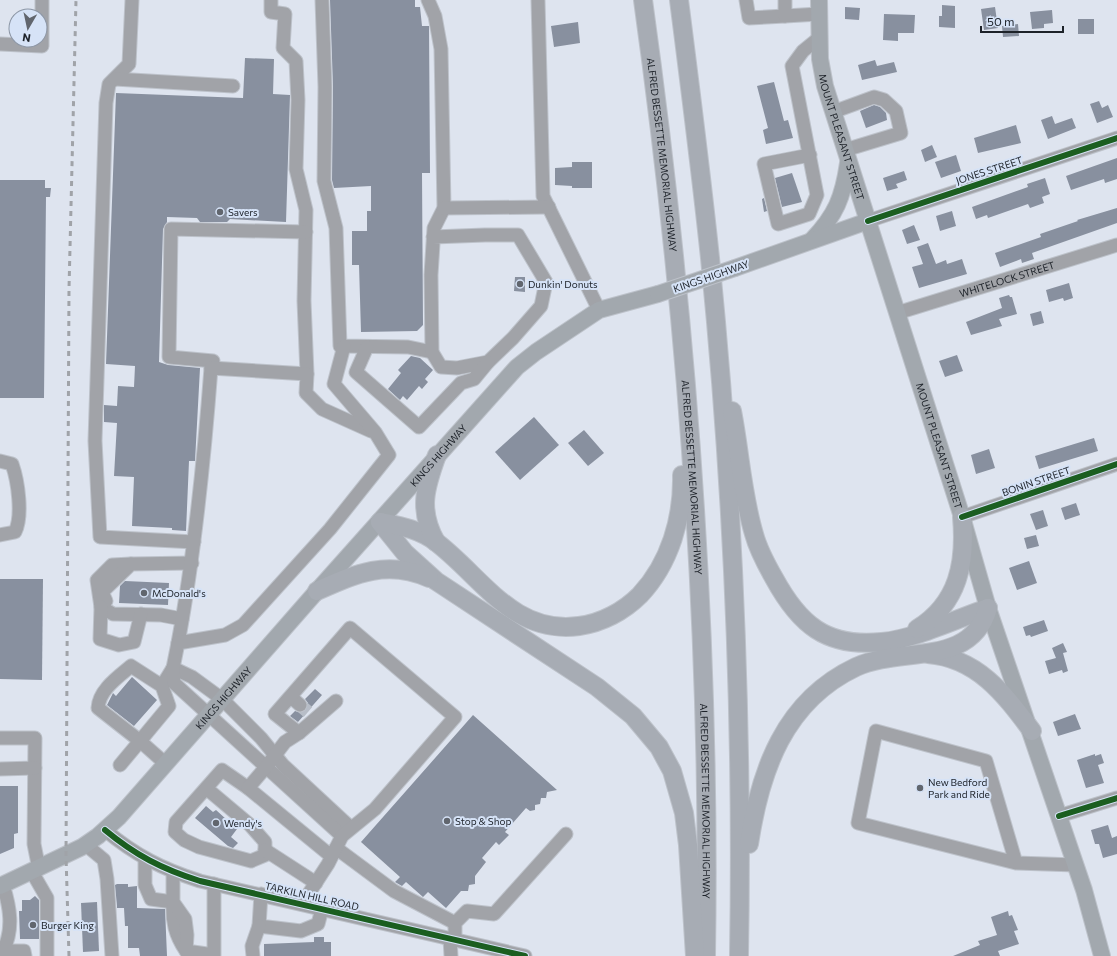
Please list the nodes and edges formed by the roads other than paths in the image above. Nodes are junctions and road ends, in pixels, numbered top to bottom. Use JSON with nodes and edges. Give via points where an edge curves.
{"nodes":[{"id":1,"x":42,"y":0,"type":"edge"},
{"id":2,"x":132,"y":0,"type":"edge"},
{"id":3,"x":271,"y":0,"type":"edge"},
{"id":4,"x":322,"y":0,"type":"edge"},
{"id":5,"x":428,"y":0,"type":"edge"},
{"id":6,"x":538,"y":0,"type":"edge"},
{"id":7,"x":644,"y":0,"type":"edge"},
{"id":8,"x":679,"y":0,"type":"edge"},
{"id":9,"x":746,"y":0,"type":"edge"},
{"id":10,"x":785,"y":0,"type":"edge"},
{"id":11,"x":819,"y":7,"type":"edge"},
{"id":12,"x":785,"y":16,"type":"junction"},
{"id":13,"x":820,"y":38,"type":"junction"},
{"id":14,"x":0,"y":44,"type":"edge"},
{"id":15,"x":114,"y":78,"type":"junction"},
{"id":16,"x":233,"y":86,"type":"dead end"},
{"id":17,"x":833,"y":112,"type":"junction"},
{"id":18,"x":1117,"y":138,"type":"edge"},
{"id":19,"x":810,"y":155,"type":"junction"},
{"id":20,"x":847,"y":155,"type":"junction"},
{"id":21,"x":549,"y":207,"type":"junction"},
{"id":22,"x":444,"y":208,"type":"junction"},
{"id":23,"x":868,"y":221,"type":"junction"},
{"id":24,"x":306,"y":232,"type":"junction"},
{"id":25,"x":433,"y":238,"type":"junction"},
{"id":26,"x":811,"y":241,"type":"junction"},
{"id":27,"x":1117,"y":245,"type":"edge"},
{"id":28,"x":599,"y":310,"type":"junction"},
{"id":29,"x":897,"y":313,"type":"junction"},
{"id":30,"x":716,"y":323,"type":"junction"},
{"id":31,"x":344,"y":346,"type":"junction"},
{"id":32,"x":367,"y":346,"type":"junction"},
{"id":33,"x":432,"y":352,"type":"junction"},
{"id":34,"x":683,"y":357,"type":"junction"},
{"id":35,"x":488,"y":362,"type":"junction"},
{"id":36,"x":211,"y":368,"type":"junction"},
{"id":37,"x":307,"y":374,"type":"junction"},
{"id":38,"x":375,"y":432,"type":"junction"},
{"id":39,"x":437,"y":455,"type":"junction"},
{"id":40,"x":0,"y":461,"type":"edge"},
{"id":41,"x":1117,"y":464,"type":"edge"},
{"id":42,"x":962,"y":517,"type":"junction"},
{"id":43,"x":380,"y":522,"type":"junction"},
{"id":44,"x":0,"y":535,"type":"edge"},
{"id":45,"x":194,"y":542,"type":"junction"},
{"id":46,"x":436,"y":542,"type":"junction"},
{"id":47,"x":192,"y":563,"type":"junction"},
{"id":48,"x":131,"y":564,"type":"junction"},
{"id":49,"x":436,"y":581,"type":"junction"},
{"id":50,"x":316,"y":591,"type":"junction"},
{"id":51,"x":101,"y":607,"type":"junction"},
{"id":52,"x":988,"y":608,"type":"junction"},
{"id":53,"x":123,"y":614,"type":"junction"},
{"id":54,"x":141,"y":614,"type":"junction"},
{"id":55,"x":182,"y":619,"type":"junction"},
{"id":56,"x":898,"y":639,"type":"junction"},
{"id":57,"x":178,"y":643,"type":"junction"},
{"id":58,"x":920,"y":653,"type":"junction"},
{"id":59,"x":173,"y":668,"type":"junction"},
{"id":60,"x":162,"y":686,"type":"junction"},
{"id":61,"x":222,"y":699,"type":"junction"},
{"id":62,"x":336,"y":700,"type":"dead end"},
{"id":63,"x":303,"y":708,"type":"junction"},
{"id":64,"x":208,"y":715,"type":"junction"},
{"id":65,"x":1032,"y":731,"type":"junction"},
{"id":66,"x":299,"y":733,"type":"junction"},
{"id":67,"x":0,"y":738,"type":"edge"},
{"id":68,"x":140,"y":741,"type":"junction"},
{"id":69,"x":275,"y":756,"type":"junction"},
{"id":70,"x":166,"y":764,"type":"junction"},
{"id":71,"x":120,"y":765,"type":"dead end"},
{"id":72,"x":266,"y":767,"type":"junction"},
{"id":73,"x":35,"y":768,"type":"junction"},
{"id":74,"x":0,"y":769,"type":"edge"},
{"id":75,"x":206,"y":788,"type":"junction"},
{"id":76,"x":248,"y":788,"type":"junction"},
{"id":77,"x":1117,"y":798,"type":"edge"},
{"id":78,"x":1059,"y":816,"type":"junction"},
{"id":79,"x":105,"y":830,"type":"junction"},
{"id":80,"x":346,"y":832,"type":"junction"},
{"id":81,"x":566,"y":834,"type":"dead end"},
{"id":82,"x":86,"y":845,"type":"junction"},
{"id":83,"x":265,"y":850,"type":"junction"},
{"id":84,"x":334,"y":852,"type":"junction"},
{"id":85,"x":145,"y":859,"type":"junction"},
{"id":86,"x":1016,"y":863,"type":"junction"},
{"id":87,"x":1076,"y":865,"type":"junction"},
{"id":88,"x":36,"y":871,"type":"junction"},
{"id":89,"x":174,"y":872,"type":"junction"},
{"id":90,"x":316,"y":883,"type":"junction"},
{"id":91,"x":214,"y":884,"type":"junction"},
{"id":92,"x":2,"y":886,"type":"edge"},
{"id":93,"x":261,"y":894,"type":"junction"},
{"id":94,"x":173,"y":902,"type":"junction"},
{"id":95,"x":302,"y":904,"type":"junction"},
{"id":96,"x":322,"y":909,"type":"junction"},
{"id":97,"x":740,"y":910,"type":"junction"},
{"id":98,"x":456,"y":923,"type":"junction"},
{"id":99,"x":259,"y":926,"type":"junction"},
{"id":100,"x":453,"y":939,"type":"junction"},
{"id":101,"x":3,"y":953,"type":"edge"},
{"id":102,"x":25,"y":956,"type":"edge"},
{"id":103,"x":47,"y":956,"type":"edge"},
{"id":104,"x":112,"y":956,"type":"edge"},
{"id":105,"x":253,"y":956,"type":"edge"},
{"id":106,"x":451,"y":956,"type":"edge"},
{"id":107,"x":526,"y":956,"type":"edge"},
{"id":108,"x":695,"y":956,"type":"edge"},
{"id":109,"x":706,"y":956,"type":"edge"},
{"id":110,"x":739,"y":956,"type":"edge"},
{"id":111,"x":1102,"y":956,"type":"edge"}],
"edges":[{"from":1,"to":14,"type":"street","via":[[42,46]]},
{"from":2,"to":15,"type":"street","via":[[129,64]]},
{"from":3,"to":24,"type":"street","via":[[271,12],[285,14],[283,48],[296,61],[296,169],[306,210]]},
{"from":4,"to":31,"type":"street","via":[[325,87],[324,182],[336,228],[340,346]]},
{"from":5,"to":22,"type":"street","via":[[435,16],[441,49]]},
{"from":6,"to":21,"type":"street","via":[[543,196]]},
{"from":7,"to":34,"type":"highway","name":"ALFRED BESSETTE MEMORIAL HIGHWAY","via":[[671,227]]},
{"from":8,"to":30,"type":"highway"},
{"from":9,"to":12,"type":"street","via":[[749,18]]},
{"from":10,"to":12,"type":"street"},
{"from":11,"to":12,"type":"street"},
{"from":11,"to":13,"type":"main road","name":"MOUNT PLEASANT STREET"},
{"from":13,"to":17,"type":"main road","name":"MOUNT PLEASANT STREET","via":[[822,72]]},
{"from":13,"to":19,"type":"street","via":[[803,52],[792,66]]},
{"from":15,"to":16,"type":"street"},
{"from":15,"to":45,"type":"street","via":[[109,84],[106,103],[102,193],[96,441],[100,537]]},
{"from":17,"to":20,"type":"main road","name":"MOUNT PLEASANT STREET"},
{"from":17,"to":20,"type":"street","via":[[874,97],[884,100],[896,111],[900,133]]},
{"from":18,"to":23,"type":"street","name":"JONES STREET"},
{"from":19,"to":19,"type":"street","via":[[817,195],[809,214],[778,224],[764,164]]},
{"from":20,"to":23,"type":"main road","name":"MOUNT PLEASANT STREET"},
{"from":20,"to":26,"type":"main road","via":[[845,188],[838,207]]},
{"from":21,"to":22,"type":"street"},
{"from":21,"to":28,"type":"street"},
{"from":22,"to":25,"type":"street","via":[[434,228]]},
{"from":23,"to":26,"type":"main road","name":"KINGS HIGHWAY"},
{"from":23,"to":29,"type":"main road","name":"MOUNT PLEASANT STREET"},
{"from":24,"to":36,"type":"street","via":[[171,229],[169,357],[213,361]]},
{"from":24,"to":37,"type":"street","via":[[304,301]]},
{"from":25,"to":33,"type":"street"},
{"from":25,"to":35,"type":"street","via":[[518,235],[546,282],[542,306]]},
{"from":26,"to":28,"type":"main road","name":"KINGS HIGHWAY","bridge":true,"via":[[658,294]]},
{"from":27,"to":29,"type":"street","name":"WHITELOCK STREET"},
{"from":28,"to":39,"type":"main road","name":"KINGS HIGHWAY","via":[[527,359]]},
{"from":29,"to":42,"type":"main road","name":"MOUNT PLEASANT STREET"},
{"from":30,"to":56,"type":"highway","via":[[749,515],[759,548],[779,587],[800,618],[824,634],[845,641],[867,644]]},
{"from":30,"to":97,"type":"highway","via":[[734,607],[740,791]]},
{"from":31,"to":32,"type":"street"},
{"from":31,"to":38,"type":"street","via":[[334,384]]},
{"from":32,"to":33,"type":"street","via":[[408,347]]},
{"from":32,"to":35,"type":"street","via":[[356,372],[419,427],[461,383],[474,379]]},
{"from":33,"to":35,"type":"street","via":[[441,367],[457,368]]},
{"from":34,"to":46,"type":"highway","via":[[680,507],[670,545],[662,563],[634,601],[603,620],[586,625],[553,627],[537,623],[498,599]]},
{"from":34,"to":109,"type":"highway","name":"ALFRED BESSETTE MEMORIAL HIGHWAY","via":[[700,608],[706,814]]},
{"from":36,"to":37,"type":"street"},
{"from":36,"to":45,"type":"street"},
{"from":37,"to":38,"type":"street","via":[[306,393],[322,409]]},
{"from":38,"to":57,"type":"street","via":[[389,455],[330,529],[243,625],[225,635]]},
{"from":39,"to":43,"type":"main road","name":"KINGS HIGHWAY"},
{"from":39,"to":46,"type":"highway","via":[[427,486],[424,508],[428,526]]},
{"from":40,"to":44,"type":"street","via":[[12,464],[17,478],[19,524],[15,532]]},
{"from":41,"to":42,"type":"street","name":"BONIN STREET"},
{"from":42,"to":52,"type":"main road","name":"MOUNT PLEASANT STREET"},
{"from":42,"to":56,"type":"highway","via":[[963,558],[955,585],[930,619]]},
{"from":43,"to":46,"type":"highway","via":[[415,530]]},
{"from":43,"to":49,"type":"highway","via":[[405,553]]},
{"from":43,"to":50,"type":"main road","name":"KINGS HIGHWAY"},
{"from":45,"to":47,"type":"street"},
{"from":47,"to":48,"type":"street"},
{"from":47,"to":55,"type":"street"},
{"from":48,"to":51,"type":"street","via":[[112,565],[97,580]]},
{"from":48,"to":53,"type":"street","via":[[102,592],[106,601]]},
{"from":49,"to":50,"type":"highway","via":[[413,572],[393,569],[372,570]]},
{"from":49,"to":108,"type":"highway","via":[[597,687],[633,716],[659,747],[672,771],[684,813]]},
{"from":50,"to":61,"type":"main road","name":"KINGS HIGHWAY"},
{"from":51,"to":53,"type":"street","via":[[113,614]]},
{"from":51,"to":54,"type":"street","via":[[100,639],[119,644],[134,642]]},
{"from":52,"to":56,"type":"highway"},
{"from":52,"to":58,"type":"highway","via":[[980,627],[968,640],[952,647]]},
{"from":52,"to":65,"type":"main road","name":"MOUNT PLEASANT STREET"},
{"from":53,"to":54,"type":"street"},
{"from":54,"to":55,"type":"street"},
{"from":55,"to":57,"type":"street"},
{"from":57,"to":59,"type":"street"},
{"from":58,"to":65,"type":"highway","via":[[951,659],[983,676],[1008,699]]},
{"from":58,"to":97,"type":"highway","via":[[876,660],[835,678],[819,690],[794,717],[775,749],[761,784],[752,825]]},
{"from":59,"to":60,"type":"street"},
{"from":59,"to":61,"type":"street","via":[[192,677]]},
{"from":59,"to":64,"type":"street","via":[[174,683]]},
{"from":60,"to":68,"type":"street","via":[[169,706]]},
{"from":60,"to":68,"type":"street","via":[[131,666],[111,683],[98,700],[98,708]]},
{"from":61,"to":64,"type":"main road","name":"KINGS HIGHWAY"},
{"from":61,"to":69,"type":"street","via":[[261,738]]},
{"from":62,"to":63,"type":"street"},
{"from":63,"to":66,"type":"street"},
{"from":63,"to":66,"type":"street","via":[[275,714]]},
{"from":63,"to":80,"type":"street","via":[[350,628],[456,717],[374,808]]},
{"from":64,"to":70,"type":"main road","name":"KINGS HIGHWAY"},
{"from":64,"to":72,"type":"street"},
{"from":65,"to":78,"type":"main road","name":"MOUNT PLEASANT STREET"},
{"from":66,"to":69,"type":"street","via":[[284,742]]},
{"from":67,"to":73,"type":"street","via":[[35,738]]},
{"from":68,"to":70,"type":"street"},
{"from":68,"to":71,"type":"street"},
{"from":69,"to":72,"type":"street"},
{"from":69,"to":80,"type":"street"},
{"from":70,"to":79,"type":"main road","name":"KINGS HIGHWAY"},
{"from":72,"to":76,"type":"street"},
{"from":72,"to":80,"type":"street"},
{"from":73,"to":74,"type":"street"},
{"from":73,"to":88,"type":"street"},
{"from":75,"to":76,"type":"street","via":[[222,770]]},
{"from":75,"to":83,"type":"street","via":[[250,824],[265,842]]},
{"from":75,"to":83,"type":"street","via":[[176,822],[174,832],[199,847],[251,861],[265,855]]},
{"from":76,"to":84,"type":"street"},
{"from":77,"to":78,"type":"street"},
{"from":78,"to":87,"type":"main road","name":"MOUNT PLEASANT STREET"},
{"from":79,"to":82,"type":"main road"},
{"from":79,"to":85,"type":"street","name":"TARKILN HILL ROAD"},
{"from":80,"to":84,"type":"street"},
{"from":81,"to":98,"type":"street","via":[[494,914],[467,911]]},
{"from":82,"to":88,"type":"main road"},
{"from":82,"to":104,"type":"street","via":[[104,860]]},
{"from":83,"to":90,"type":"street"},
{"from":84,"to":90,"type":"street"},
{"from":84,"to":98,"type":"street","via":[[404,896]]},
{"from":85,"to":89,"type":"street","name":"TARKILN HILL ROAD"},
{"from":85,"to":94,"type":"street","via":[[145,885],[151,898]]},
{"from":86,"to":86,"type":"street","via":[[986,761],[876,731],[858,823]]},
{"from":86,"to":87,"type":"street"},
{"from":87,"to":111,"type":"main road","name":"MOUNT PLEASANT STREET"},
{"from":88,"to":92,"type":"main road"},
{"from":88,"to":103,"type":"street","via":[[47,898]]},
{"from":89,"to":91,"type":"street","name":"TARKILN HILL ROAD"},
{"from":89,"to":94,"type":"street"},
{"from":90,"to":95,"type":"street"},
{"from":91,"to":93,"type":"street","name":"TARKILN HILL ROAD"},
{"from":91,"to":94,"type":"street","via":[[214,955],[186,951],[174,929]]},
{"from":92,"to":101,"type":"street","via":[[10,905],[9,939]]},
{"from":93,"to":95,"type":"street","name":"TARKILN HILL ROAD"},
{"from":93,"to":99,"type":"street"},
{"from":95,"to":96,"type":"street","name":"TARKILN HILL ROAD"},
{"from":96,"to":99,"type":"street","via":[[318,924],[301,931]]},
{"from":96,"to":100,"type":"street","name":"TARKILN HILL ROAD"},
{"from":97,"to":110,"type":"highway"},
{"from":98,"to":100,"type":"street"},
{"from":99,"to":105,"type":"street","via":[[252,946]]},
{"from":100,"to":106,"type":"street"},
{"from":100,"to":107,"type":"street","name":"TARKILN HILL ROAD"},
{"from":101,"to":102,"type":"street","via":[[24,951]]}]}
